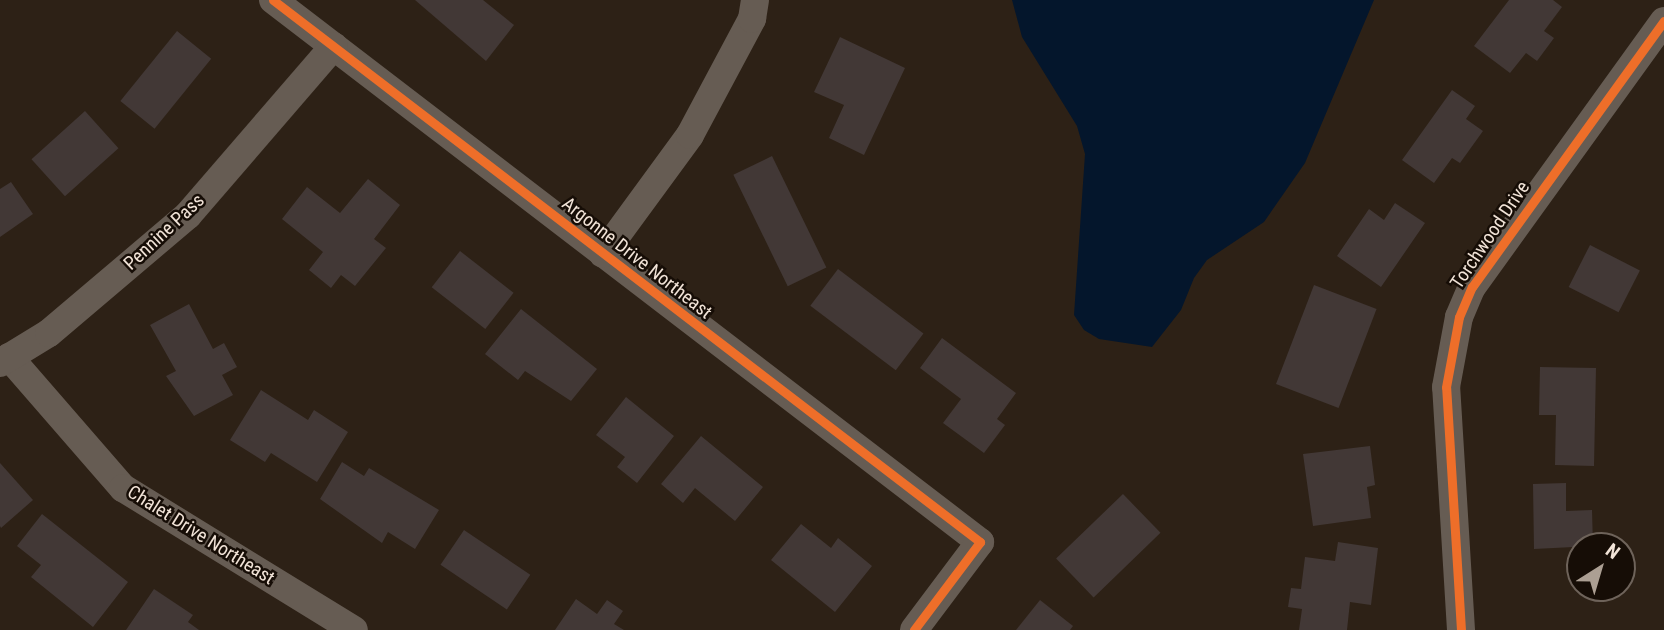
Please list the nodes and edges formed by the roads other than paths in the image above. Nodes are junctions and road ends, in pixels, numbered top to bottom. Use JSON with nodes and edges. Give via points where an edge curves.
{"nodes":[{"id":1,"x":273,"y":0,"type":"edge"},
{"id":2,"x":755,"y":0,"type":"edge"},
{"id":3,"x":1664,"y":21,"type":"edge"},
{"id":4,"x":334,"y":46,"type":"junction"},
{"id":5,"x":603,"y":254,"type":"junction"},
{"id":6,"x":5,"y":360,"type":"edge"},
{"id":7,"x":354,"y":630,"type":"edge"},
{"id":8,"x":914,"y":630,"type":"edge"},
{"id":9,"x":1461,"y":630,"type":"edge"}],
"edges":[{"from":1,"to":4,"type":"street","name":"Argonne Drive Northeast"},
{"from":2,"to":5,"type":"street","via":[[752,19],[690,135]]},
{"from":3,"to":9,"type":"street","name":"Torchwood Drive","via":[[1472,287],[1459,317],[1446,387]]},
{"from":4,"to":5,"type":"street","name":"Argonne Drive Northeast"},
{"from":4,"to":6,"type":"street","name":"Pennine Pass","via":[[188,215],[49,333]]},
{"from":5,"to":8,"type":"street","name":"Argonne Drive Northeast","via":[[980,542]]},
{"from":6,"to":7,"type":"street","name":"Chalet Drive Northeast","via":[[123,488]]}]}
